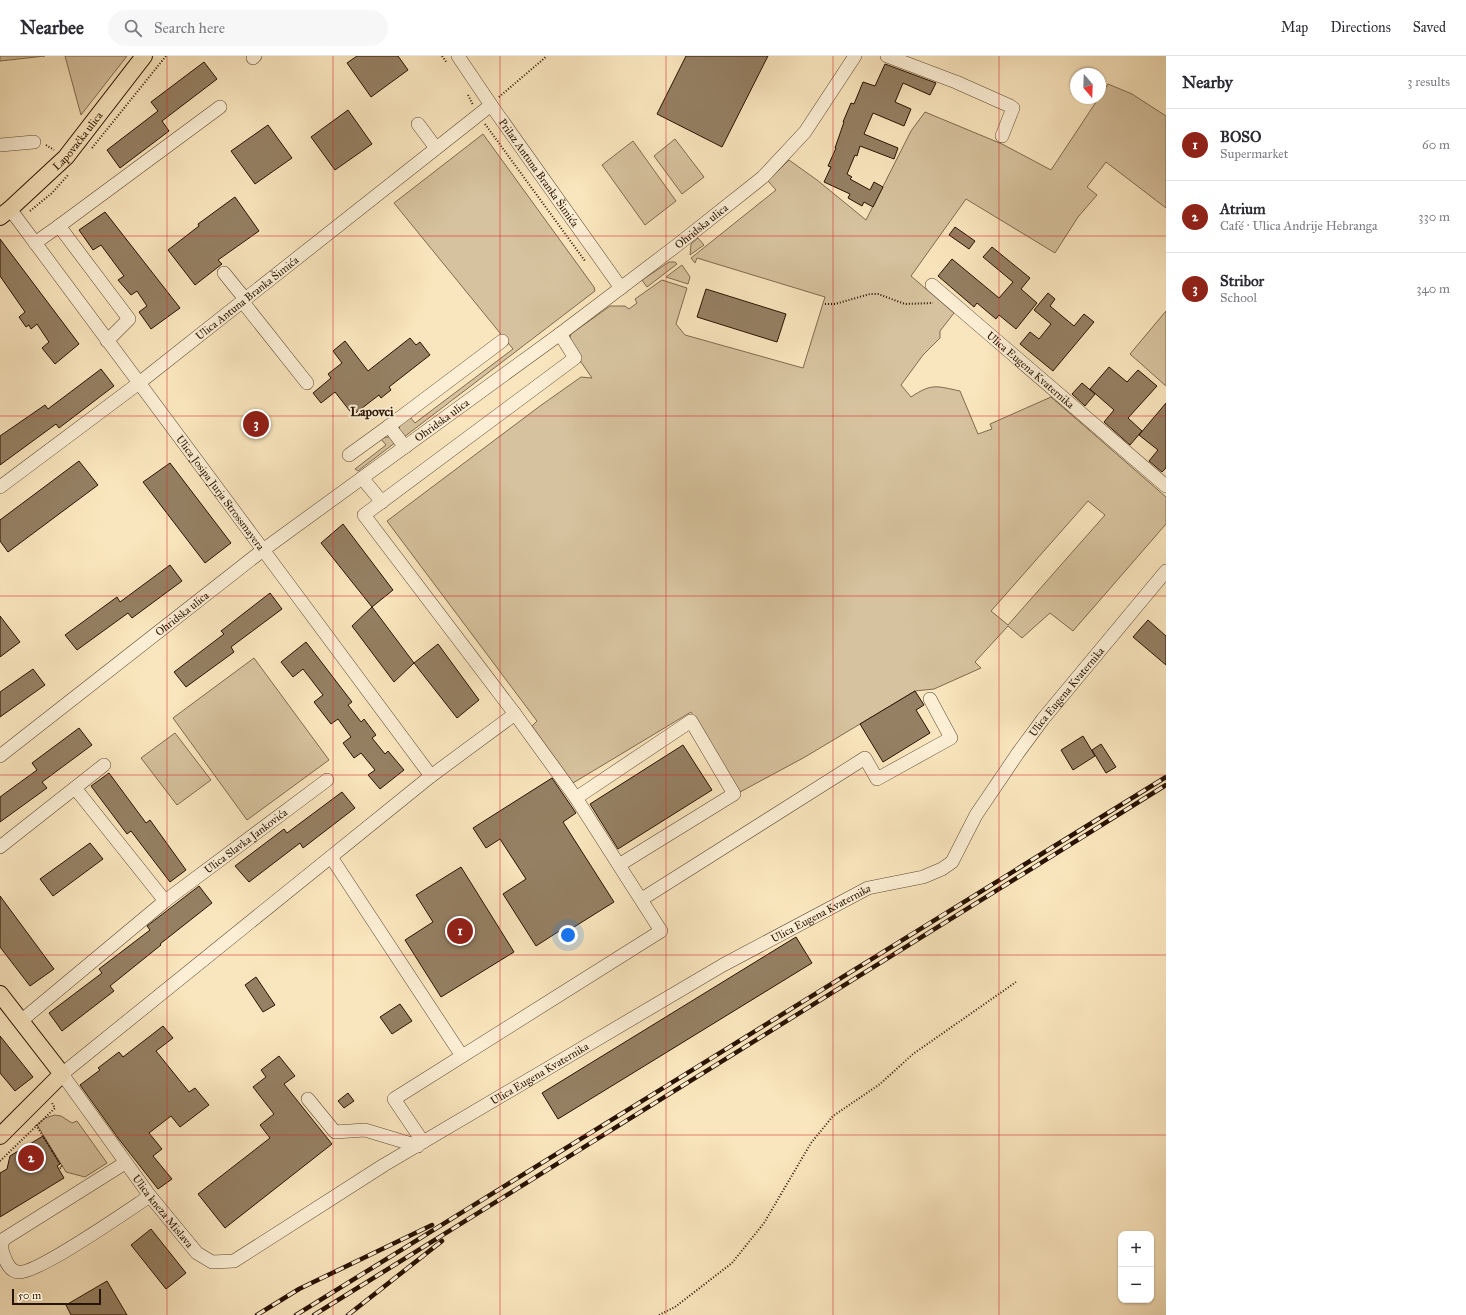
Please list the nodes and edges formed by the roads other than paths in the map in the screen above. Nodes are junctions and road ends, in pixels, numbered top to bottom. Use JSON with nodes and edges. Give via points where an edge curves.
{"nodes":[{"id":1,"x":144,"y":56,"type":"edge"},
{"id":2,"x":458,"y":56,"type":"edge"},
{"id":3,"x":855,"y":56,"type":"edge"},
{"id":4,"x":887,"y":56,"type":"edge"},
{"id":5,"x":491,"y":105,"type":"junction"},
{"id":6,"x":220,"y":107,"type":"dead end"},
{"id":7,"x":418,"y":124,"type":"dead end"},
{"id":8,"x":1002,"y":136,"type":"dead end"},
{"id":9,"x":34,"y":142,"type":"dead end"},
{"id":10,"x":0,"y":145,"type":"edge"},
{"id":11,"x":436,"y":148,"type":"junction"},
{"id":12,"x":5,"y":213,"type":"edge"},
{"id":13,"x":59,"y":226,"type":"junction"},
{"id":14,"x":35,"y":243,"type":"junction"},
{"id":15,"x":224,"y":273,"type":"dead end"},
{"id":16,"x":932,"y":285,"type":"dead end"},
{"id":17,"x":622,"y":288,"type":"junction"},
{"id":18,"x":244,"y":300,"type":"junction"},
{"id":19,"x":560,"y":334,"type":"junction"},
{"id":20,"x":107,"y":341,"type":"junction"},
{"id":21,"x":502,"y":341,"type":"dead end"},
{"id":22,"x":139,"y":383,"type":"junction"},
{"id":23,"x":308,"y":383,"type":"dead end"},
{"id":24,"x":389,"y":426,"type":"junction"},
{"id":25,"x":405,"y":447,"type":"junction"},
{"id":26,"x":349,"y":455,"type":"dead end"},
{"id":27,"x":362,"y":478,"type":"junction"},
{"id":28,"x":1,"y":484,"type":"edge"},
{"id":29,"x":1166,"y":486,"type":"edge"},
{"id":30,"x":382,"y":502,"type":"junction"},
{"id":31,"x":263,"y":550,"type":"junction"},
{"id":32,"x":1166,"y":571,"type":"edge"},
{"id":33,"x":930,"y":699,"type":"dead end"},
{"id":34,"x":515,"y":714,"type":"junction"},
{"id":35,"x":0,"y":756,"type":"edge"},
{"id":36,"x":104,"y":765,"type":"dead end"},
{"id":37,"x":432,"y":776,"type":"junction"},
{"id":38,"x":327,"y":780,"type":"dead end"},
{"id":39,"x":75,"y":788,"type":"junction"},
{"id":40,"x":576,"y":798,"type":"junction"},
{"id":41,"x":0,"y":847,"type":"edge"},
{"id":42,"x":331,"y":857,"type":"junction"},
{"id":43,"x":619,"y":864,"type":"junction"},
{"id":44,"x":642,"y":899,"type":"junction"},
{"id":45,"x":165,"y":901,"type":"junction"},
{"id":46,"x":0,"y":994,"type":"edge"},
{"id":47,"x":21,"y":1022,"type":"junction"},
{"id":48,"x":462,"y":1056,"type":"junction"},
{"id":49,"x":62,"y":1074,"type":"junction"},
{"id":50,"x":308,"y":1098,"type":"dead end"},
{"id":51,"x":0,"y":1136,"type":"edge"},
{"id":52,"x":421,"y":1144,"type":"junction"},
{"id":53,"x":125,"y":1163,"type":"junction"},
{"id":54,"x":384,"y":1165,"type":"joint"},
{"id":55,"x":150,"y":1196,"type":"junction"}],
"edges":[{"from":1,"to":12,"type":"main road","name":"Lapovačka ulica","via":[[66,157]]},
{"from":2,"to":5,"type":"street","name":"Prilaz Antuna Branka Šimića"},
{"from":3,"to":17,"type":"street","name":"Ohridska ulica","via":[[805,132],[763,177]]},
{"from":4,"to":8,"type":"street","via":[[1010,106],[1012,108]]},
{"from":5,"to":11,"type":"street","name":"Ulica Antuna Branka Šimića"},
{"from":5,"to":17,"type":"street","name":"Prilaz Antuna Branka Šimića"},
{"from":6,"to":13,"type":"street"},
{"from":7,"to":11,"type":"street"},
{"from":9,"to":10,"type":"street"},
{"from":11,"to":18,"type":"street","name":"Ulica Antuna Branka Šimića"},
{"from":12,"to":14,"type":"street","name":"Ulica Josipa Jurja Strossmayera"},
{"from":13,"to":14,"type":"street"},
{"from":13,"to":20,"type":"street","via":[[129,320]]},
{"from":14,"to":20,"type":"street","name":"Ulica Josipa Jurja Strossmayera"},
{"from":15,"to":18,"type":"street"},
{"from":16,"to":29,"type":"street","name":"Ulica Eugena Kvaternika"},
{"from":17,"to":19,"type":"street","name":"Ohridska ulica"},
{"from":18,"to":22,"type":"street","name":"Ulica Antuna Branka Šimića"},
{"from":18,"to":23,"type":"street"},
{"from":19,"to":25,"type":"street","name":"Ohridska ulica"},
{"from":19,"to":30,"type":"street","via":[[575,358]]},
{"from":20,"to":22,"type":"street","name":"Ulica Josipa Jurja Strossmayera"},
{"from":21,"to":24,"type":"street"},
{"from":22,"to":28,"type":"street","name":"Ulica Antuna Branka Šimića"},
{"from":22,"to":31,"type":"street","name":"Ulica Josipa Jurja Strossmayera"},
{"from":24,"to":25,"type":"street"},
{"from":24,"to":26,"type":"street"},
{"from":25,"to":27,"type":"street","name":"Ohridska ulica"},
{"from":27,"to":30,"type":"street"},
{"from":27,"to":31,"type":"street","name":"Ohridska ulica"},
{"from":30,"to":34,"type":"street","via":[[364,515]]},
{"from":31,"to":35,"type":"street","name":"Ohridska ulica"},
{"from":31,"to":37,"type":"street","name":"Ulica Josipa Jurja Strossmayera"},
{"from":32,"to":52,"type":"street","name":"Ulica Eugena Kvaternika","via":[[1043,719],[976,814],[952,862],[947,866],[923,877],[868,888],[723,965]]},
{"from":33,"to":44,"type":"street","via":[[952,738],[877,779],[865,758]]},
{"from":34,"to":37,"type":"street"},
{"from":34,"to":40,"type":"street"},
{"from":36,"to":39,"type":"street"},
{"from":37,"to":42,"type":"street"},
{"from":38,"to":45,"type":"street","name":"Ulica Slavka Jankovića"},
{"from":39,"to":41,"type":"street"},
{"from":39,"to":45,"type":"street"},
{"from":40,"to":43,"type":"street"},
{"from":40,"to":43,"type":"street","via":[[691,722],[734,794]]},
{"from":42,"to":48,"type":"street"},
{"from":42,"to":49,"type":"street"},
{"from":43,"to":44,"type":"street"},
{"from":44,"to":48,"type":"street","via":[[660,931]]},
{"from":45,"to":47,"type":"street","name":"Ulica Slavka Jankovića"},
{"from":46,"to":47,"type":"main road","name":"Ulica kneza Mislava"},
{"from":47,"to":49,"type":"main road","name":"Ulica kneza Mislava"},
{"from":48,"to":52,"type":"street","via":[[394,1099]]},
{"from":49,"to":51,"type":"main road"},
{"from":49,"to":53,"type":"street","name":"Ulica kneza Mislava"},
{"from":50,"to":52,"type":"street","via":[[335,1132],[365,1130]]},
{"from":52,"to":54,"type":"street","name":"Ulica Eugena Kvaternika"},
{"from":53,"to":55,"type":"street","name":"Ulica kneza Mislava"},
{"from":53,"to":55,"type":"street","via":[[4,1239],[1,1246],[2,1254],[12,1270],[26,1272],[47,1262]]},
{"from":54,"to":55,"type":"street","name":"Ulica kneza Mislava","via":[[234,1261],[212,1262],[197,1253]]}]}
